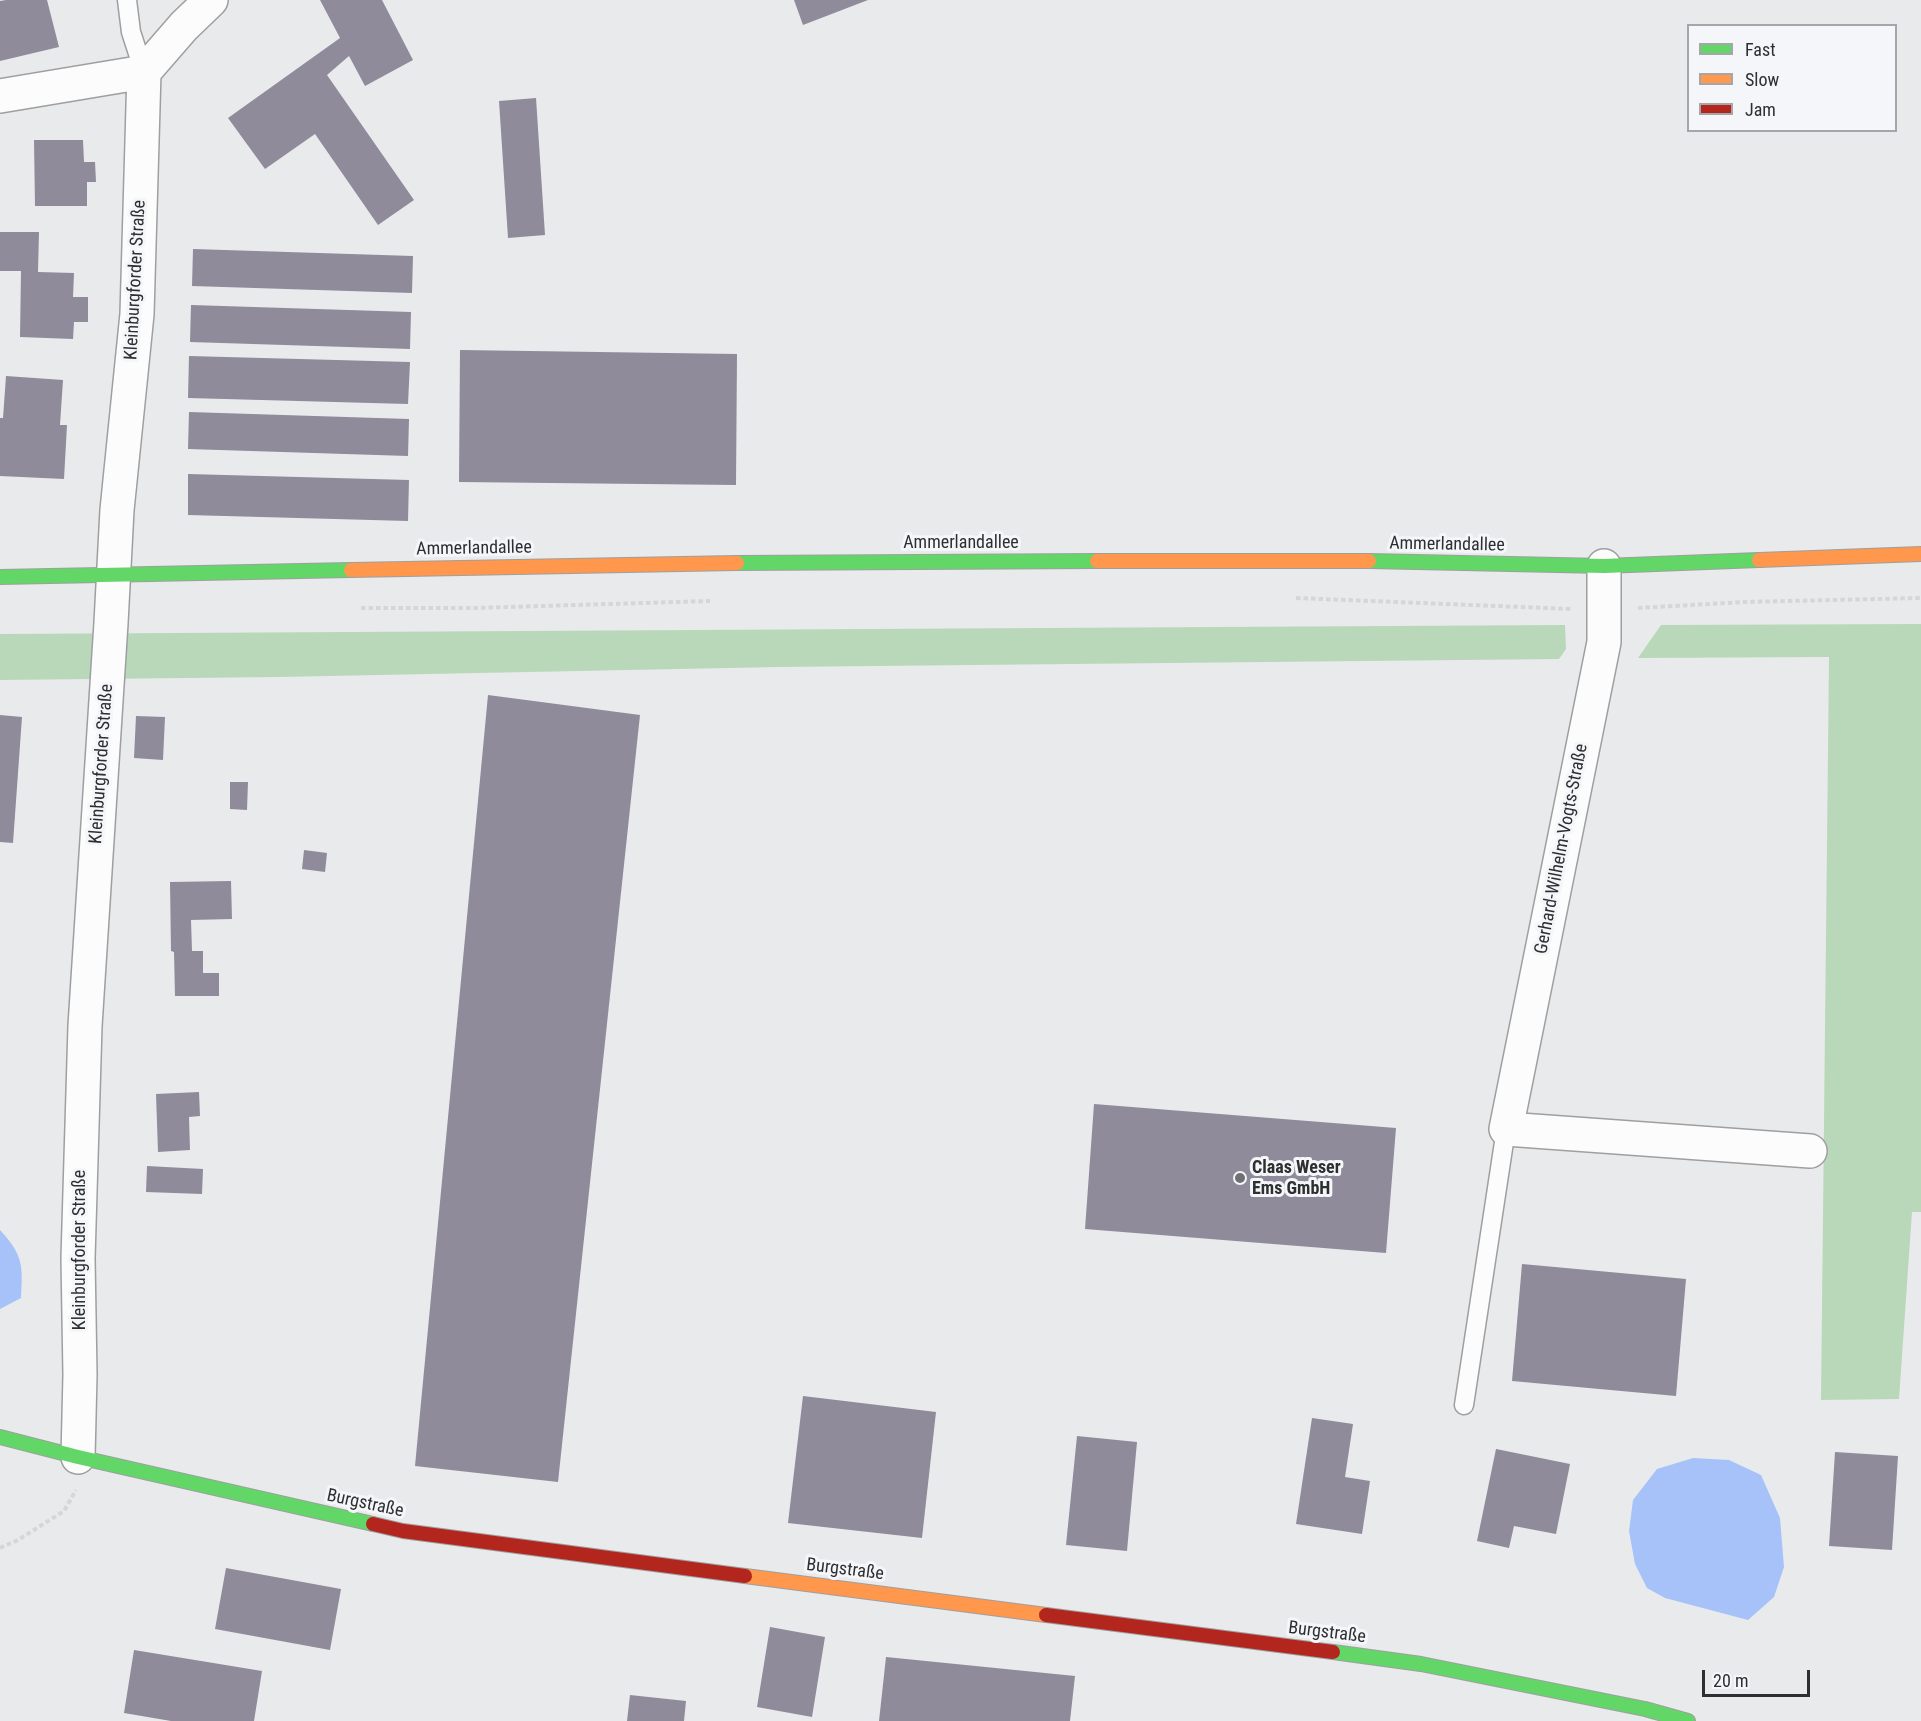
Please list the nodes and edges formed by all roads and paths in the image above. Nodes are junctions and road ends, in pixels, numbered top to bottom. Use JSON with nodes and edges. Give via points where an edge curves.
{"nodes":[{"id":1,"x":128,"y":0,"type":"edge"},
{"id":2,"x":210,"y":0,"type":"edge"},
{"id":3,"x":144,"y":72,"type":"junction"},
{"id":4,"x":0,"y":96,"type":"edge"},
{"id":5,"x":1921,"y":554,"type":"edge"},
{"id":6,"x":1605,"y":567,"type":"junction"},
{"id":7,"x":114,"y":576,"type":"junction"},
{"id":8,"x":0,"y":577,"type":"edge"},
{"id":9,"x":1287,"y":597,"type":"dead end"},
{"id":10,"x":1921,"y":598,"type":"edge"},
{"id":11,"x":714,"y":601,"type":"dead end"},
{"id":12,"x":357,"y":608,"type":"dead end"},
{"id":13,"x":1605,"y":610,"type":"junction"},
{"id":14,"x":1506,"y":1129,"type":"junction"},
{"id":15,"x":1810,"y":1151,"type":"dead end"},
{"id":16,"x":1464,"y":1405,"type":"dead end"},
{"id":17,"x":0,"y":1437,"type":"edge"},
{"id":18,"x":78,"y":1457,"type":"junction"},
{"id":19,"x":0,"y":1548,"type":"edge"},
{"id":20,"x":1688,"y":1721,"type":"edge"}],
"edges":[{"from":1,"to":3,"type":"lane","via":[[131,32]]},
{"from":2,"to":3,"type":"street"},
{"from":3,"to":4,"type":"street"},
{"from":3,"to":7,"type":"street","name":"Kleinburgforder Straße","via":[[137,314]]},
{"from":5,"to":6,"type":"main road","name":"Ammerlandallee"},
{"from":6,"to":7,"type":"main road","name":"Ammerlandallee","via":[[1329,560],[894,561]]},
{"from":6,"to":13,"type":"street","name":"Gerhard-Wilhelm-Vogts-Straße"},
{"from":7,"to":8,"type":"main road","name":"Ammerlandallee"},
{"from":7,"to":18,"type":"street","name":"Kleinburgforder Straße","via":[[85,1026],[78,1258]]},
{"from":9,"to":13,"type":"path"},
{"from":10,"to":13,"type":"path"},
{"from":11,"to":12,"type":"path"},
{"from":13,"to":14,"type":"street","name":"Gerhard-Wilhelm-Vogts-Straße","via":[[1603,648]]},
{"from":14,"to":15,"type":"street"},
{"from":14,"to":16,"type":"lane","name":"Gerhard-Wilhelm-Vogts-Straße"},
{"from":17,"to":18,"type":"main road","name":"Burgstraße"},
{"from":18,"to":19,"type":"path","via":[[78,1486],[64,1511]]},
{"from":18,"to":20,"type":"main road","name":"Burgstraße","via":[[403,1531],[1420,1664]]}]}
